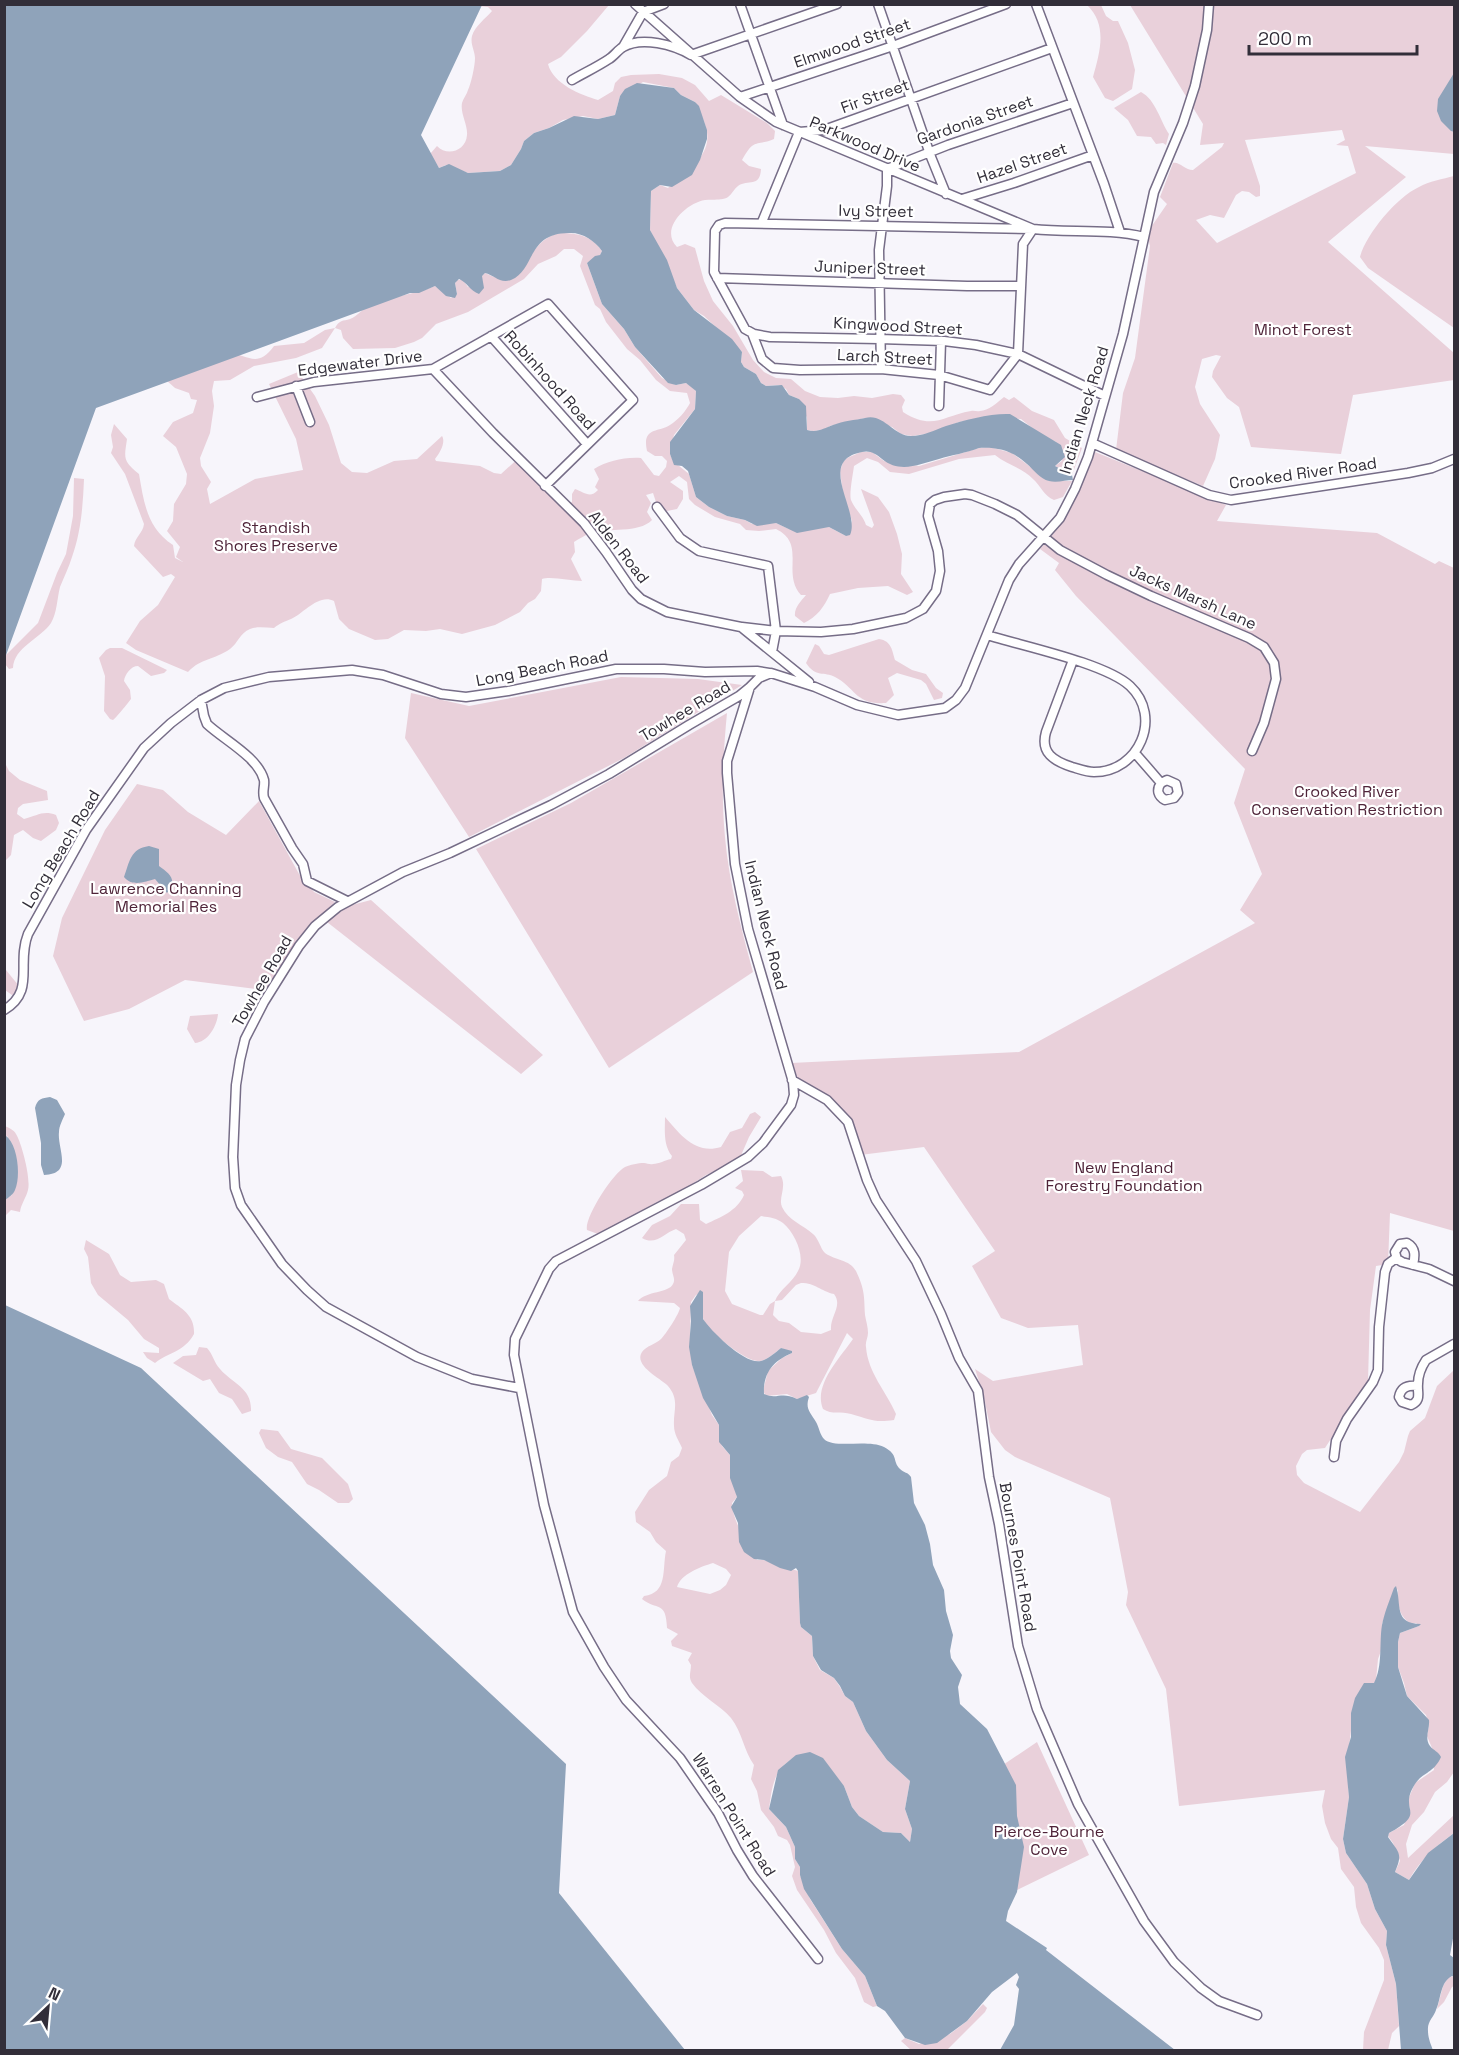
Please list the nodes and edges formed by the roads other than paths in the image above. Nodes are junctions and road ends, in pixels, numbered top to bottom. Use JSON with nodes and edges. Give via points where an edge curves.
{"nodes":[{"id":1,"x":635,"y":4,"type":"edge"},
{"id":2,"x":664,"y":4,"type":"edge"},
{"id":3,"x":740,"y":4,"type":"edge"},
{"id":4,"x":837,"y":4,"type":"edge"},
{"id":5,"x":879,"y":4,"type":"edge"},
{"id":6,"x":1006,"y":4,"type":"edge"},
{"id":7,"x":1036,"y":4,"type":"edge"},
{"id":8,"x":1209,"y":4,"type":"edge"},
{"id":9,"x":643,"y":12,"type":"junction"},
{"id":10,"x":750,"y":35,"type":"junction"},
{"id":11,"x":893,"y":46,"type":"junction"},
{"id":12,"x":623,"y":47,"type":"junction"},
{"id":13,"x":1052,"y":48,"type":"junction"},
{"id":14,"x":691,"y":55,"type":"junction"},
{"id":15,"x":572,"y":81,"type":"dead end"},
{"id":16,"x":769,"y":88,"type":"junction"},
{"id":17,"x":740,"y":97,"type":"junction"},
{"id":18,"x":911,"y":98,"type":"junction"},
{"id":19,"x":1073,"y":103,"type":"junction"},
{"id":20,"x":783,"y":125,"type":"junction"},
{"id":21,"x":798,"y":132,"type":"junction"},
{"id":22,"x":929,"y":152,"type":"junction"},
{"id":23,"x":1093,"y":155,"type":"junction"},
{"id":24,"x":887,"y":169,"type":"junction"},
{"id":25,"x":946,"y":194,"type":"junction"},
{"id":26,"x":961,"y":200,"type":"junction"},
{"id":27,"x":762,"y":222,"type":"junction"},
{"id":28,"x":881,"y":226,"type":"junction"},
{"id":29,"x":1033,"y":229,"type":"junction"},
{"id":30,"x":1120,"y":232,"type":"junction"},
{"id":31,"x":1144,"y":237,"type":"junction"},
{"id":32,"x":717,"y":278,"type":"junction"},
{"id":33,"x":879,"y":283,"type":"junction"},
{"id":34,"x":1021,"y":286,"type":"junction"},
{"id":35,"x":752,"y":333,"type":"junction"},
{"id":36,"x":491,"y":336,"type":"junction"},
{"id":37,"x":879,"y":339,"type":"junction"},
{"id":38,"x":941,"y":341,"type":"junction"},
{"id":39,"x":1018,"y":354,"type":"junction"},
{"id":40,"x":433,"y":369,"type":"junction"},
{"id":41,"x":880,"y":369,"type":"junction"},
{"id":42,"x":939,"y":375,"type":"junction"},
{"id":43,"x":296,"y":386,"type":"junction"},
{"id":44,"x":1105,"y":396,"type":"junction"},
{"id":45,"x":257,"y":397,"type":"dead end"},
{"id":46,"x":939,"y":406,"type":"dead end"},
{"id":47,"x":310,"y":422,"type":"dead end"},
{"id":48,"x":1092,"y":443,"type":"junction"},
{"id":49,"x":587,"y":444,"type":"junction"},
{"id":50,"x":1455,"y":459,"type":"edge"},
{"id":51,"x":545,"y":486,"type":"junction"},
{"id":52,"x":657,"y":507,"type":"dead end"},
{"id":53,"x":1044,"y":537,"type":"junction"},
{"id":54,"x":741,"y":627,"type":"junction"},
{"id":55,"x":776,"y":631,"type":"junction"},
{"id":56,"x":987,"y":635,"type":"junction"},
{"id":57,"x":772,"y":652,"type":"junction"},
{"id":58,"x":1073,"y":660,"type":"junction"},
{"id":59,"x":771,"y":674,"type":"junction"},
{"id":60,"x":750,"y":687,"type":"junction"},
{"id":61,"x":816,"y":688,"type":"junction"},
{"id":62,"x":201,"y":700,"type":"junction"},
{"id":63,"x":1252,"y":751,"type":"dead end"},
{"id":64,"x":1135,"y":753,"type":"junction"},
{"id":65,"x":1161,"y":783,"type":"dead end"},
{"id":66,"x":347,"y":901,"type":"junction"},
{"id":67,"x":4,"y":1010,"type":"edge"},
{"id":68,"x":792,"y":1080,"type":"junction"},
{"id":69,"x":1396,"y":1258,"type":"junction"},
{"id":70,"x":1413,"y":1264,"type":"junction"},
{"id":71,"x":1455,"y":1281,"type":"edge"},
{"id":72,"x":1455,"y":1344,"type":"edge"},
{"id":73,"x":1417,"y":1386,"type":"dead end"},
{"id":74,"x":519,"y":1388,"type":"junction"},
{"id":75,"x":535,"y":1457,"type":"joint"},
{"id":76,"x":1334,"y":1457,"type":"dead end"},
{"id":77,"x":818,"y":1959,"type":"dead end"},
{"id":78,"x":1257,"y":2015,"type":"dead end"}],
"edges":[{"from":1,"to":9,"type":"street","name":"Parkwood Drive"},
{"from":2,"to":9,"type":"street"},
{"from":3,"to":10,"type":"street"},
{"from":4,"to":10,"type":"street"},
{"from":5,"to":11,"type":"street"},
{"from":6,"to":11,"type":"street","name":"Elmwood Street"},
{"from":7,"to":13,"type":"street"},
{"from":8,"to":31,"type":"street","name":"Indian Neck Road","via":[[1195,86],[1157,184]]},
{"from":9,"to":12,"type":"street"},
{"from":9,"to":14,"type":"street","name":"Parkwood Drive"},
{"from":10,"to":14,"type":"street"},
{"from":10,"to":16,"type":"street"},
{"from":11,"to":16,"type":"street","name":"Elmwood Street"},
{"from":11,"to":18,"type":"street"},
{"from":12,"to":14,"type":"street","via":[[656,43],[678,47]]},
{"from":12,"to":15,"type":"street"},
{"from":13,"to":18,"type":"street","name":"Fir Street"},
{"from":13,"to":19,"type":"street"},
{"from":14,"to":17,"type":"street","name":"Parkwood Drive"},
{"from":16,"to":17,"type":"street","name":"Elmwood Street"},
{"from":16,"to":20,"type":"street"},
{"from":17,"to":20,"type":"street","name":"Parkwood Drive"},
{"from":18,"to":21,"type":"street","name":"Fir Street","via":[[824,130]]},
{"from":18,"to":22,"type":"street"},
{"from":19,"to":22,"type":"street","name":"Gardonia Street"},
{"from":19,"to":23,"type":"street"},
{"from":20,"to":21,"type":"street","name":"Parkwood Drive"},
{"from":21,"to":24,"type":"street","name":"Parkwood Drive"},
{"from":21,"to":27,"type":"street"},
{"from":22,"to":24,"type":"street","name":"Gardonia Street"},
{"from":22,"to":25,"type":"street"},
{"from":23,"to":26,"type":"street","name":"Hazel Street"},
{"from":23,"to":30,"type":"street"},
{"from":24,"to":25,"type":"street","name":"Parkwood Drive"},
{"from":24,"to":28,"type":"street"},
{"from":25,"to":26,"type":"street","name":"Parkwood Drive"},
{"from":26,"to":29,"type":"street","name":"Parkwood Drive"},
{"from":27,"to":28,"type":"street","name":"Ivy Street"},
{"from":27,"to":32,"type":"street","name":"Ivy Street","via":[[725,223],[715,231]]},
{"from":28,"to":29,"type":"street","name":"Ivy Street"},
{"from":28,"to":33,"type":"street"},
{"from":29,"to":30,"type":"street","name":"Parkwood Drive"},
{"from":29,"to":34,"type":"street","via":[[1023,244]]},
{"from":30,"to":31,"type":"street","name":"Parkwood Drive"},
{"from":31,"to":44,"type":"street","name":"Indian Neck Road"},
{"from":32,"to":33,"type":"street","name":"Juniper Street"},
{"from":32,"to":35,"type":"street","name":"Larch Street","via":[[743,325]]},
{"from":33,"to":34,"type":"street","name":"Juniper Street"},
{"from":33,"to":37,"type":"street"},
{"from":34,"to":39,"type":"street"},
{"from":35,"to":37,"type":"street","name":"Kingwood Street","via":[[770,337]]},
{"from":35,"to":41,"type":"street","name":"Larch Street","via":[[762,359],[773,368]]},
{"from":36,"to":40,"type":"street","name":"Edgewater Drive"},
{"from":36,"to":49,"type":"street","name":"Robinhood Road"},
{"from":36,"to":49,"type":"street","name":"Edgewater Drive","via":[[548,304],[559,315],[633,400]]},
{"from":37,"to":38,"type":"street","name":"Kingwood Street"},
{"from":37,"to":41,"type":"street"},
{"from":38,"to":39,"type":"street","name":"Kingwood Street"},
{"from":38,"to":42,"type":"street"},
{"from":39,"to":42,"type":"street","name":"Larch Street","via":[[990,390]]},
{"from":39,"to":44,"type":"street","name":"Kingwood Street"},
{"from":40,"to":43,"type":"street","name":"Edgewater Drive"},
{"from":40,"to":51,"type":"street","name":"Alden Road"},
{"from":41,"to":42,"type":"street","name":"Larch Street"},
{"from":42,"to":46,"type":"street"},
{"from":43,"to":45,"type":"street","name":"Edgewater Drive"},
{"from":43,"to":47,"type":"street"},
{"from":44,"to":48,"type":"street","name":"Indian Neck Road"},
{"from":48,"to":50,"type":"street","name":"Crooked River Road","via":[[1209,495],[1231,500],[1416,471]]},
{"from":48,"to":53,"type":"street","name":"Indian Neck Road","via":[[1066,508]]},
{"from":49,"to":51,"type":"street"},
{"from":51,"to":54,"type":"street","name":"Alden Road","via":[[588,529],[644,601],[667,612]]},
{"from":52,"to":55,"type":"street","via":[[682,540],[699,551],[768,566]]},
{"from":53,"to":55,"type":"street","name":"Jacks Marsh Lane","via":[[1030,524],[989,501],[969,494],[938,499],[930,504],[928,512],[940,570],[936,591],[923,609],[906,618],[853,629]]},
{"from":53,"to":56,"type":"street","name":"Indian Neck Road","via":[[1012,576]]},
{"from":53,"to":63,"type":"street","name":"Jacks Marsh Lane","via":[[1065,553],[1117,580],[1264,647],[1274,663],[1275,683]]},
{"from":54,"to":55,"type":"street"},
{"from":54,"to":57,"type":"street","name":"Alden Road"},
{"from":55,"to":57,"type":"street"},
{"from":56,"to":58,"type":"street"},
{"from":56,"to":61,"type":"street","name":"Indian Neck Road","via":[[965,688],[945,708],[898,715],[857,705]]},
{"from":57,"to":61,"type":"street","name":"Alden Road"},
{"from":58,"to":64,"type":"street","via":[[1121,680],[1136,694],[1143,705],[1145,726]]},
{"from":58,"to":64,"type":"street","via":[[1046,732],[1046,751],[1059,761],[1092,772],[1112,768]]},
{"from":59,"to":60,"type":"street"},
{"from":59,"to":61,"type":"street","name":"Indian Neck Road"},
{"from":59,"to":62,"type":"street","name":"Long Beach Road","via":[[616,669],[466,697],[352,670],[252,680]]},
{"from":60,"to":66,"type":"street","name":"Towhee Road","via":[[564,798]]},
{"from":60,"to":68,"type":"street","name":"Indian Neck Road","via":[[727,761],[735,864],[748,929]]},
{"from":62,"to":66,"type":"street","via":[[207,724],[248,756],[261,773],[264,798],[303,864],[307,881]]},
{"from":62,"to":67,"type":"street","name":"Long Beach Road","via":[[151,741],[86,830],[28,934],[22,951],[22,994]]},
{"from":64,"to":65,"type":"street"},
{"from":66,"to":74,"type":"street","name":"Towhee Road","via":[[321,920],[299,946],[245,1039],[237,1077],[233,1147],[238,1199],[282,1264],[326,1306],[428,1363],[482,1382]]},
{"from":68,"to":74,"type":"street","name":"Indian Neck Road","via":[[791,1105],[748,1157],[552,1265],[514,1341]]},
{"from":68,"to":78,"type":"street","name":"Bournes Point Road","via":[[827,1100],[848,1122],[876,1200],[916,1261],[978,1391],[1018,1646],[1037,1709],[1078,1804],[1144,1921],[1174,1962],[1220,2001]]},
{"from":69,"to":70,"type":"street"},
{"from":69,"to":70,"type":"street","via":[[1398,1245],[1407,1243],[1414,1252]]},
{"from":69,"to":76,"type":"street","via":[[1385,1272],[1378,1370],[1347,1419],[1336,1441]]},
{"from":70,"to":71,"type":"street"},
{"from":72,"to":73,"type":"street","via":[[1426,1360],[1418,1382],[1417,1401],[1411,1405],[1402,1402],[1401,1390]]},
{"from":74,"to":75,"type":"street","name":"Indian Neck Road"},
{"from":75,"to":77,"type":"street","name":"Warren Point Road","via":[[568,1598],[579,1623],[626,1700],[680,1758],[718,1813],[753,1876]]}]}
